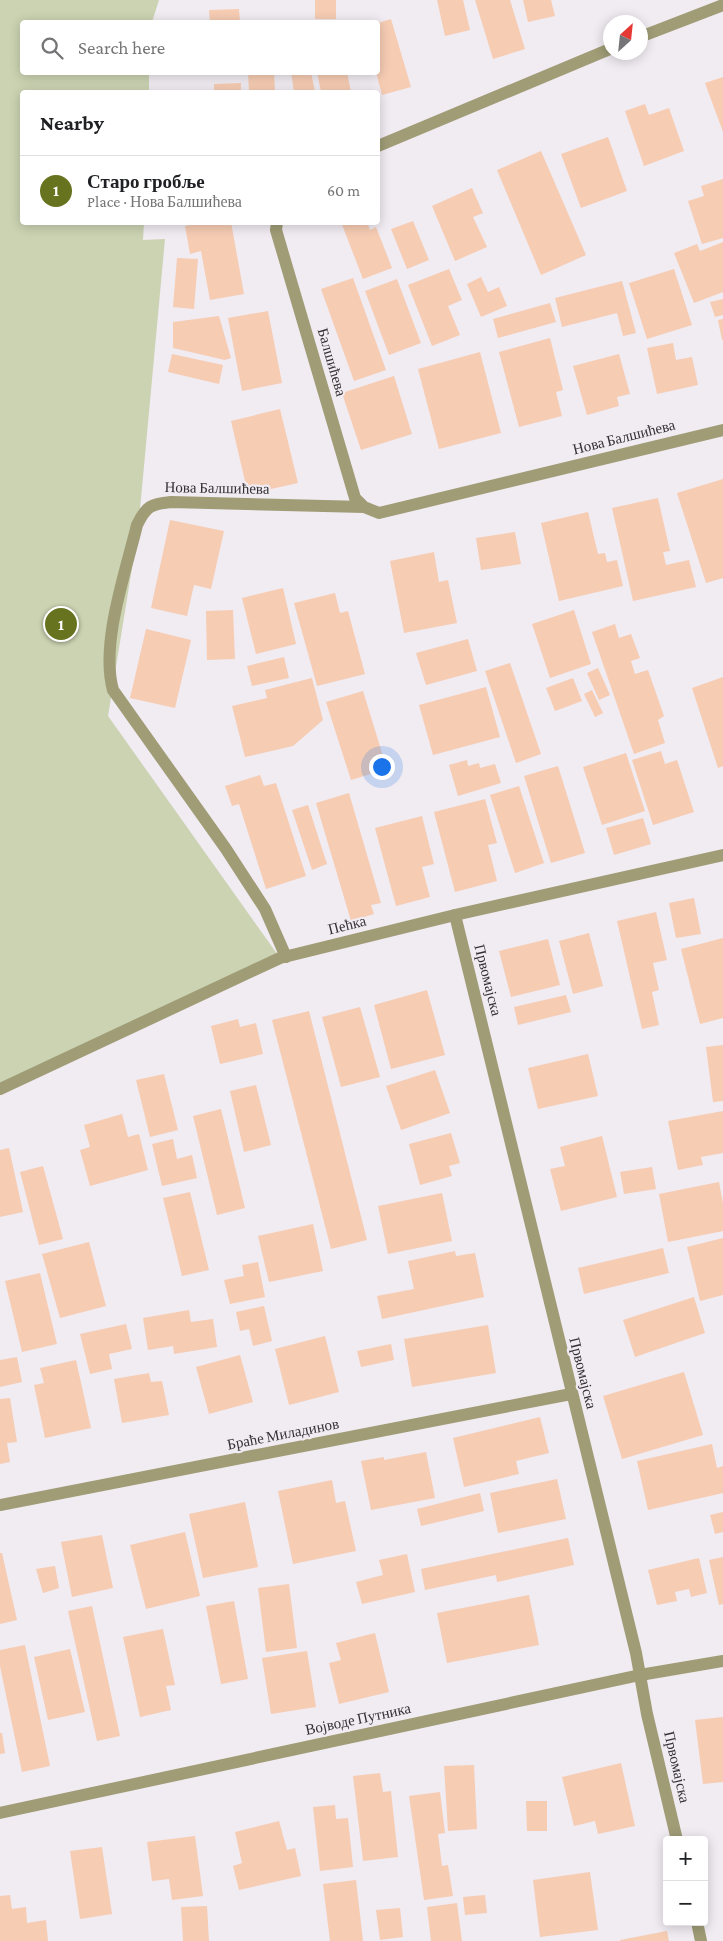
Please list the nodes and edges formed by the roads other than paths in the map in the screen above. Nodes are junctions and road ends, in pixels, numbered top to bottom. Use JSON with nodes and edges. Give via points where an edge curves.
{"nodes":[{"id":1,"x":723,"y":5,"type":"edge"},
{"id":2,"x":648,"y":34,"type":"edge"},
{"id":3,"x":603,"y":52,"type":"edge"},
{"id":4,"x":380,"y":145,"type":"edge"},
{"id":5,"x":277,"y":225,"type":"edge"},
{"id":6,"x":723,"y":430,"type":"edge"},
{"id":7,"x":364,"y":507,"type":"junction"},
{"id":8,"x":723,"y":855,"type":"edge"},
{"id":9,"x":455,"y":915,"type":"junction"},
{"id":10,"x":286,"y":957,"type":"junction"},
{"id":11,"x":0,"y":1089,"type":"edge"},
{"id":12,"x":571,"y":1394,"type":"junction"},
{"id":13,"x":0,"y":1505,"type":"edge"},
{"id":14,"x":723,"y":1661,"type":"edge"},
{"id":15,"x":640,"y":1676,"type":"junction"},
{"id":16,"x":0,"y":1812,"type":"edge"},
{"id":17,"x":676,"y":1836,"type":"edge"},
{"id":18,"x":698,"y":1926,"type":"edge"},
{"id":19,"x":701,"y":1941,"type":"edge"}],
"edges":[{"from":1,"to":2,"type":"street"},
{"from":3,"to":4,"type":"street"},
{"from":5,"to":7,"type":"street","name":"Балшићева","via":[[355,498]]},
{"from":6,"to":7,"type":"street","name":"Нова Балшићева","via":[[379,513]]},
{"from":7,"to":10,"type":"street","name":"Нова Балшићева","via":[[153,504],[142,513],[136,525],[110,638],[109,675],[113,690],[265,909]]},
{"from":8,"to":9,"type":"street","name":"Пећка"},
{"from":9,"to":10,"type":"street","name":"Пећка"},
{"from":9,"to":12,"type":"street","name":"Првомајска"},
{"from":10,"to":11,"type":"street","name":"Пећка"},
{"from":12,"to":13,"type":"street","name":"Браће Миладинов"},
{"from":12,"to":15,"type":"street","name":"Првомајска"},
{"from":14,"to":15,"type":"street","name":"Војводе Путника"},
{"from":15,"to":16,"type":"street","name":"Војводе Путника"},
{"from":15,"to":17,"type":"street","name":"Првомајска"},
{"from":18,"to":19,"type":"street"}]}
